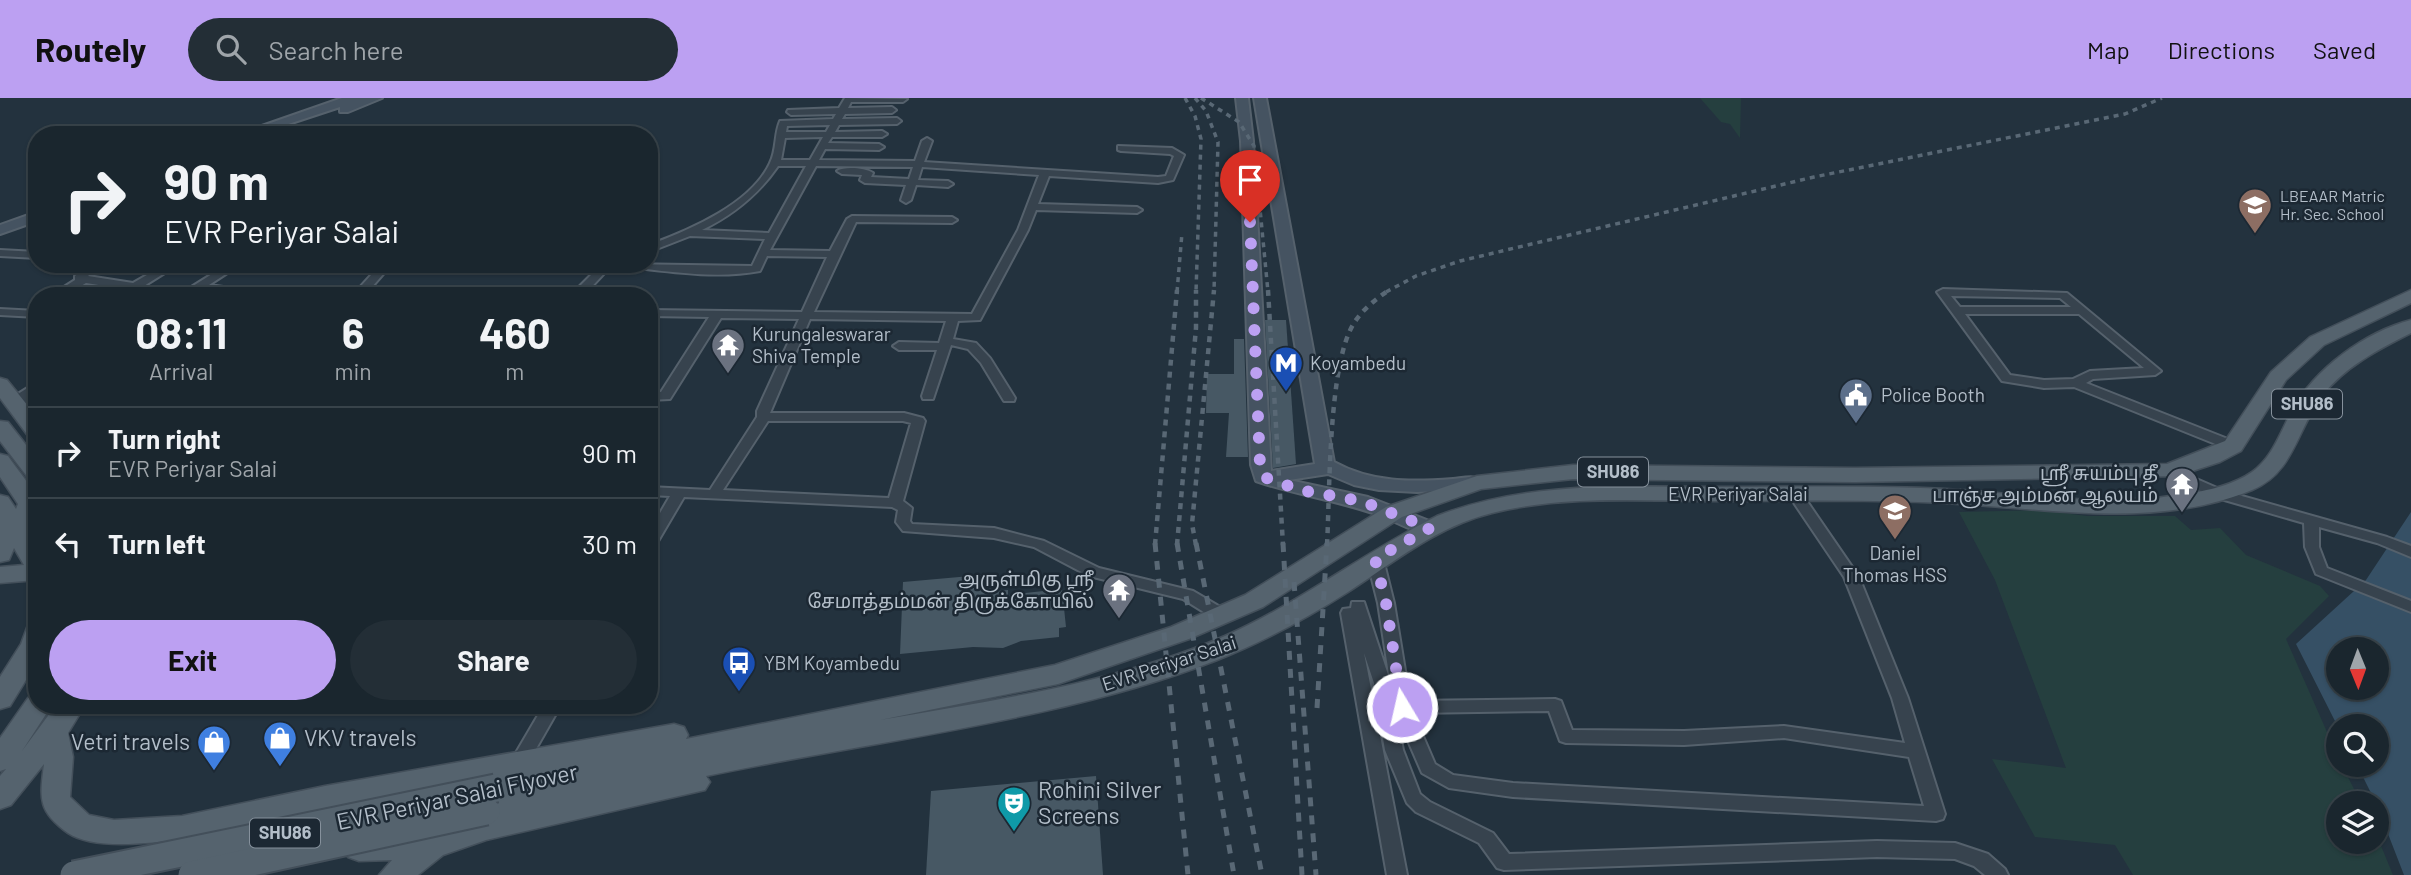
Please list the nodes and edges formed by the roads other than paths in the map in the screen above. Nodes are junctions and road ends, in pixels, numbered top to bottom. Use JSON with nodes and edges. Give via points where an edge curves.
{"nodes":[{"id":1,"x":354,"y":98,"type":"edge"},
{"id":2,"x":376,"y":98,"type":"edge"},
{"id":3,"x":849,"y":98,"type":"edge"},
{"id":4,"x":1242,"y":98,"type":"edge"},
{"id":5,"x":1260,"y":98,"type":"edge"},
{"id":6,"x":903,"y":99,"type":"edge"},
{"id":7,"x":892,"y":110,"type":"dead end"},
{"id":8,"x":840,"y":111,"type":"junction"},
{"id":9,"x":791,"y":112,"type":"dead end"},
{"id":10,"x":897,"y":121,"type":"dead end"},
{"id":11,"x":835,"y":122,"type":"junction"},
{"id":12,"x":269,"y":126,"type":"edge"},
{"id":13,"x":294,"y":126,"type":"edge"},
{"id":14,"x":829,"y":134,"type":"junction"},
{"id":15,"x":882,"y":134,"type":"dead end"},
{"id":16,"x":779,"y":135,"type":"junction"},
{"id":17,"x":927,"y":141,"type":"dead end"},
{"id":18,"x":822,"y":146,"type":"junction"},
{"id":19,"x":879,"y":147,"type":"dead end"},
{"id":20,"x":1121,"y":148,"type":"dead end"},
{"id":21,"x":776,"y":163,"type":"junction"},
{"id":22,"x":917,"y":164,"type":"junction"},
{"id":23,"x":811,"y":165,"type":"junction"},
{"id":24,"x":1044,"y":175,"type":"junction"},
{"id":25,"x":913,"y":182,"type":"junction"},
{"id":26,"x":948,"y":184,"type":"dead end"},
{"id":27,"x":906,"y":200,"type":"dead end"},
{"id":28,"x":1032,"y":207,"type":"junction"},
{"id":29,"x":28,"y":210,"type":"edge"},
{"id":30,"x":1137,"y":210,"type":"dead end"},
{"id":31,"x":28,"y":220,"type":"edge"},
{"id":32,"x":951,"y":220,"type":"dead end"},
{"id":33,"x":0,"y":221,"type":"edge"},
{"id":34,"x":19,"y":223,"type":"junction"},
{"id":35,"x":28,"y":224,"type":"edge"},
{"id":36,"x":0,"y":230,"type":"edge"},
{"id":37,"x":690,"y":233,"type":"junction"},
{"id":38,"x":770,"y":236,"type":"junction"},
{"id":39,"x":658,"y":245,"type":"edge"},
{"id":40,"x":0,"y":253,"type":"edge"},
{"id":41,"x":763,"y":253,"type":"junction"},
{"id":42,"x":834,"y":254,"type":"junction"},
{"id":43,"x":28,"y":255,"type":"edge"},
{"id":44,"x":658,"y":267,"type":"edge"},
{"id":45,"x":85,"y":273,"type":"edge"},
{"id":46,"x":159,"y":273,"type":"edge"},
{"id":47,"x":220,"y":273,"type":"edge"},
{"id":48,"x":379,"y":273,"type":"edge"},
{"id":49,"x":599,"y":273,"type":"edge"},
{"id":50,"x":84,"y":279,"type":"junction"},
{"id":51,"x":71,"y":287,"type":"edge"},
{"id":52,"x":135,"y":287,"type":"joint"},
{"id":53,"x":196,"y":287,"type":"edge"},
{"id":54,"x":366,"y":287,"type":"edge"},
{"id":55,"x":585,"y":287,"type":"edge"},
{"id":56,"x":2411,"y":296,"type":"edge"},
{"id":57,"x":1956,"y":310,"type":"junction"},
{"id":58,"x":28,"y":311,"type":"edge"},
{"id":59,"x":0,"y":312,"type":"edge"},
{"id":60,"x":2084,"y":312,"type":"junction"},
{"id":61,"x":658,"y":313,"type":"edge"},
{"id":62,"x":716,"y":314,"type":"junction"},
{"id":63,"x":804,"y":317,"type":"junction"},
{"id":64,"x":952,"y":320,"type":"junction"},
{"id":65,"x":2411,"y":326,"type":"edge"},
{"id":66,"x":945,"y":344,"type":"junction"},
{"id":67,"x":899,"y":346,"type":"dead end"},
{"id":68,"x":2076,"y":383,"type":"junction"},
{"id":69,"x":0,"y":384,"type":"edge"},
{"id":70,"x":28,"y":393,"type":"edge"},
{"id":71,"x":928,"y":396,"type":"dead end"},
{"id":72,"x":658,"y":397,"type":"edge"},
{"id":73,"x":1009,"y":398,"type":"dead end"},
{"id":74,"x":15,"y":402,"type":"junction"},
{"id":75,"x":28,"y":403,"type":"edge"},
{"id":76,"x":764,"y":417,"type":"junction"},
{"id":77,"x":28,"y":420,"type":"edge"},
{"id":78,"x":0,"y":427,"type":"edge"},
{"id":79,"x":2233,"y":446,"type":"junction"},
{"id":80,"x":0,"y":461,"type":"edge"},
{"id":81,"x":28,"y":463,"type":"edge"},
{"id":82,"x":1330,"y":468,"type":"junction"},
{"id":83,"x":2169,"y":471,"type":"junction"},
{"id":84,"x":2059,"y":473,"type":"junction"},
{"id":85,"x":1266,"y":478,"type":"junction"},
{"id":86,"x":1477,"y":483,"type":"junction"},
{"id":87,"x":658,"y":492,"type":"edge"},
{"id":88,"x":679,"y":493,"type":"junction"},
{"id":89,"x":713,"y":494,"type":"junction"},
{"id":90,"x":1796,"y":494,"type":"junction"},
{"id":91,"x":2219,"y":494,"type":"junction"},
{"id":92,"x":28,"y":501,"type":"edge"},
{"id":93,"x":1361,"y":501,"type":"junction"},
{"id":94,"x":895,"y":503,"type":"junction"},
{"id":95,"x":2078,"y":504,"type":"junction"},
{"id":96,"x":28,"y":505,"type":"edge"},
{"id":97,"x":1394,"y":512,"type":"junction"},
{"id":98,"x":10,"y":517,"type":"edge"},
{"id":99,"x":2311,"y":519,"type":"junction"},
{"id":100,"x":1430,"y":528,"type":"junction"},
{"id":101,"x":658,"y":529,"type":"edge"},
{"id":102,"x":1363,"y":533,"type":"junction"},
{"id":103,"x":28,"y":552,"type":"edge"},
{"id":104,"x":2411,"y":552,"type":"edge"},
{"id":105,"x":0,"y":554,"type":"edge"},
{"id":106,"x":1375,"y":559,"type":"junction"},
{"id":107,"x":28,"y":570,"type":"edge"},
{"id":108,"x":0,"y":575,"type":"edge"},
{"id":109,"x":2405,"y":605,"type":"edge"},
{"id":110,"x":1221,"y":615,"type":"junction"},
{"id":111,"x":28,"y":655,"type":"edge"},
{"id":112,"x":0,"y":699,"type":"edge"},
{"id":113,"x":1402,"y":707,"type":"junction"},
{"id":114,"x":32,"y":714,"type":"edge"},
{"id":115,"x":65,"y":714,"type":"edge"},
{"id":116,"x":548,"y":714,"type":"edge"},
{"id":117,"x":54,"y":732,"type":"junction"},
{"id":118,"x":793,"y":737,"type":"junction"},
{"id":119,"x":751,"y":745,"type":"junction"},
{"id":120,"x":1917,"y":751,"type":"junction"},
{"id":121,"x":0,"y":760,"type":"edge"},
{"id":122,"x":519,"y":763,"type":"junction"},
{"id":123,"x":0,"y":797,"type":"edge"},
{"id":124,"x":325,"y":798,"type":"junction"},
{"id":125,"x":432,"y":846,"type":"junction"},
{"id":126,"x":74,"y":875,"type":"edge"},
{"id":127,"x":192,"y":875,"type":"edge"},
{"id":128,"x":395,"y":875,"type":"edge"},
{"id":129,"x":1397,"y":875,"type":"edge"},
{"id":130,"x":1998,"y":875,"type":"edge"}],
"edges":[{"from":1,"to":12,"type":"street"},
{"from":2,"to":13,"type":"street"},
{"from":3,"to":6,"type":"street"},
{"from":3,"to":8,"type":"street"},
{"from":4,"to":85,"type":"street","via":[[1260,465]]},
{"from":5,"to":82,"type":"street","via":[[1325,465]]},
{"from":7,"to":8,"type":"street"},
{"from":8,"to":9,"type":"street"},
{"from":8,"to":11,"type":"street"},
{"from":10,"to":11,"type":"street"},
{"from":11,"to":14,"type":"street"},
{"from":11,"to":16,"type":"street","via":[[783,123]]},
{"from":14,"to":15,"type":"street"},
{"from":14,"to":16,"type":"street"},
{"from":14,"to":18,"type":"street"},
{"from":16,"to":21,"type":"street"},
{"from":17,"to":22,"type":"street"},
{"from":18,"to":19,"type":"street"},
{"from":18,"to":23,"type":"street"},
{"from":20,"to":24,"type":"street","via":[[1180,155],[1170,178],[1163,180]]},
{"from":21,"to":23,"type":"street"},
{"from":21,"to":37,"type":"street","via":[[755,189]]},
{"from":22,"to":23,"type":"street"},
{"from":22,"to":24,"type":"street"},
{"from":22,"to":25,"type":"street"},
{"from":23,"to":25,"type":"street","via":[[868,173],[865,180]]},
{"from":23,"to":38,"type":"street"},
{"from":24,"to":28,"type":"street"},
{"from":25,"to":26,"type":"street"},
{"from":25,"to":27,"type":"street"},
{"from":28,"to":30,"type":"street"},
{"from":28,"to":64,"type":"street","via":[[976,318]]},
{"from":29,"to":33,"type":"street"},
{"from":31,"to":34,"type":"street"},
{"from":32,"to":42,"type":"street","via":[[852,219]]},
{"from":34,"to":35,"type":"street"},
{"from":34,"to":36,"type":"street"},
{"from":37,"to":38,"type":"street"},
{"from":37,"to":39,"type":"street"},
{"from":38,"to":41,"type":"street"},
{"from":40,"to":43,"type":"street"},
{"from":41,"to":42,"type":"street"},
{"from":41,"to":44,"type":"street","via":[[756,269]]},
{"from":42,"to":63,"type":"street"},
{"from":45,"to":50,"type":"street","via":[[79,278]]},
{"from":46,"to":52,"type":"street"},
{"from":47,"to":53,"type":"street"},
{"from":48,"to":54,"type":"street"},
{"from":49,"to":55,"type":"street"},
{"from":50,"to":51,"type":"street"},
{"from":50,"to":52,"type":"street"},
{"from":56,"to":79,"type":"main road","number":"SHU86","via":[[2317,341],[2277,376]]},
{"from":57,"to":60,"type":"street"},
{"from":57,"to":60,"type":"street","via":[[1943,292],[2062,294]]},
{"from":57,"to":68,"type":"street","via":[[2006,378]]},
{"from":58,"to":59,"type":"street"},
{"from":60,"to":68,"type":"street","via":[[2155,371],[2090,375]]},
{"from":61,"to":62,"type":"street"},
{"from":62,"to":63,"type":"street"},
{"from":62,"to":72,"type":"street","via":[[665,397]]},
{"from":63,"to":64,"type":"street"},
{"from":63,"to":76,"type":"street"},
{"from":64,"to":66,"type":"street"},
{"from":65,"to":91,"type":"main road","name":"EVR Periyar Salai","number":"SHU86","via":[[2366,347],[2336,372],[2310,397],[2288,446],[2270,466],[2252,483]]},
{"from":66,"to":67,"type":"street"},
{"from":66,"to":71,"type":"street"},
{"from":66,"to":73,"type":"street","via":[[972,346]]},
{"from":68,"to":79,"type":"street"},
{"from":69,"to":74,"type":"main road"},
{"from":70,"to":74,"type":"street"},
{"from":74,"to":75,"type":"street"},
{"from":74,"to":77,"type":"main road"},
{"from":76,"to":89,"type":"street"},
{"from":76,"to":94,"type":"street","via":[[904,417],[918,421]]},
{"from":78,"to":81,"type":"main road"},
{"from":79,"to":83,"type":"main road","name":"EVR Periyar Salai","number":"SHU86"},
{"from":80,"to":92,"type":"main road"},
{"from":82,"to":85,"type":"street"},
{"from":82,"to":86,"type":"street","via":[[1360,483],[1398,488]]},
{"from":83,"to":84,"type":"main road","name":"EVR Periyar Salai","number":"SHU86"},
{"from":83,"to":91,"type":"street"},
{"from":84,"to":86,"type":"main road","name":"EVR Periyar Salai","number":"SHU86","via":[[1573,472]]},
{"from":84,"to":95,"type":"main road"},
{"from":85,"to":93,"type":"street","via":[[1300,490]]},
{"from":86,"to":97,"type":"main road","name":"EVR Periyar Salai","number":"SHU86"},
{"from":87,"to":88,"type":"street"},
{"from":88,"to":89,"type":"street"},
{"from":88,"to":101,"type":"street"},
{"from":89,"to":94,"type":"street"},
{"from":90,"to":95,"type":"main road","name":"EVR Periyar Salai","number":"SHU86"},
{"from":90,"to":100,"type":"main road","name":"EVR Periyar Salai","number":"SHU86","via":[[1571,494],[1491,505]]},
{"from":90,"to":120,"type":"street","via":[[1851,577]]},
{"from":91,"to":95,"type":"main road","name":"EVR Periyar Salai","number":"SHU86","via":[[2126,509]]},
{"from":91,"to":99,"type":"street"},
{"from":93,"to":97,"type":"street"},
{"from":93,"to":102,"type":"street"},
{"from":94,"to":110,"type":"street","via":[[905,508],[903,522],[908,528],[994,533],[1040,544],[1094,572],[1188,595]]},
{"from":96,"to":98,"type":"main road"},
{"from":97,"to":100,"type":"street"},
{"from":97,"to":102,"type":"main road","name":"EVR Periyar Salai","number":"SHU86"},
{"from":98,"to":103,"type":"main road"},
{"from":98,"to":105,"type":"main road"},
{"from":99,"to":104,"type":"street"},
{"from":99,"to":109,"type":"street","via":[[2312,547],[2321,572]]},
{"from":100,"to":106,"type":"main road","name":"EVR Periyar Salai","number":"SHU86"},
{"from":102,"to":110,"type":"main road","name":"EVR Periyar Salai","number":"SHU86","via":[[1254,601]]},
{"from":106,"to":113,"type":"street"},
{"from":106,"to":118,"type":"main road","name":"EVR Periyar Salai","number":"SHU86","via":[[1317,600],[1227,647],[1180,663],[1002,709]]},
{"from":107,"to":108,"type":"main road"},
{"from":110,"to":118,"type":"main road","name":"EVR Periyar Salai","number":"SHU86","via":[[1180,634],[1058,674]]},
{"from":111,"to":112,"type":"main road"},
{"from":113,"to":120,"type":"street","via":[[1555,705],[1566,736],[1684,738],[1784,732]]},
{"from":113,"to":120,"type":"street","via":[[1428,768],[1449,781],[1513,790],[1936,814]]},
{"from":114,"to":121,"type":"main road"},
{"from":115,"to":117,"type":"main road"},
{"from":116,"to":122,"type":"street"},
{"from":117,"to":123,"type":"main road"},
{"from":117,"to":124,"type":"main road","via":[[59,757],[55,801],[80,825],[114,832],[183,828]]},
{"from":118,"to":119,"type":"main road","name":"EVR Periyar Salai Flyover","number":"SHU86"},
{"from":118,"to":122,"type":"main road","via":[[753,721]]},
{"from":118,"to":125,"type":"main road","via":[[772,762],[752,769],[486,828]]},
{"from":119,"to":126,"type":"main road","name":"EVR Periyar Salai Flyover","number":"SHU86","bridge":true},
{"from":119,"to":127,"type":"main road","name":"EVR Periyar Salai Flyover","number":"SHU86","bridge":true},
{"from":122,"to":124,"type":"main road"},
{"from":124,"to":125,"type":"main road","via":[[321,833],[335,848]]},
{"from":125,"to":128,"type":"main road"},
{"from":129,"to":130,"type":"street","via":[[1354,609],[1382,683],[1394,750],[1413,798],[1486,838],[1504,862],[1955,850],[1981,860]]}]}
